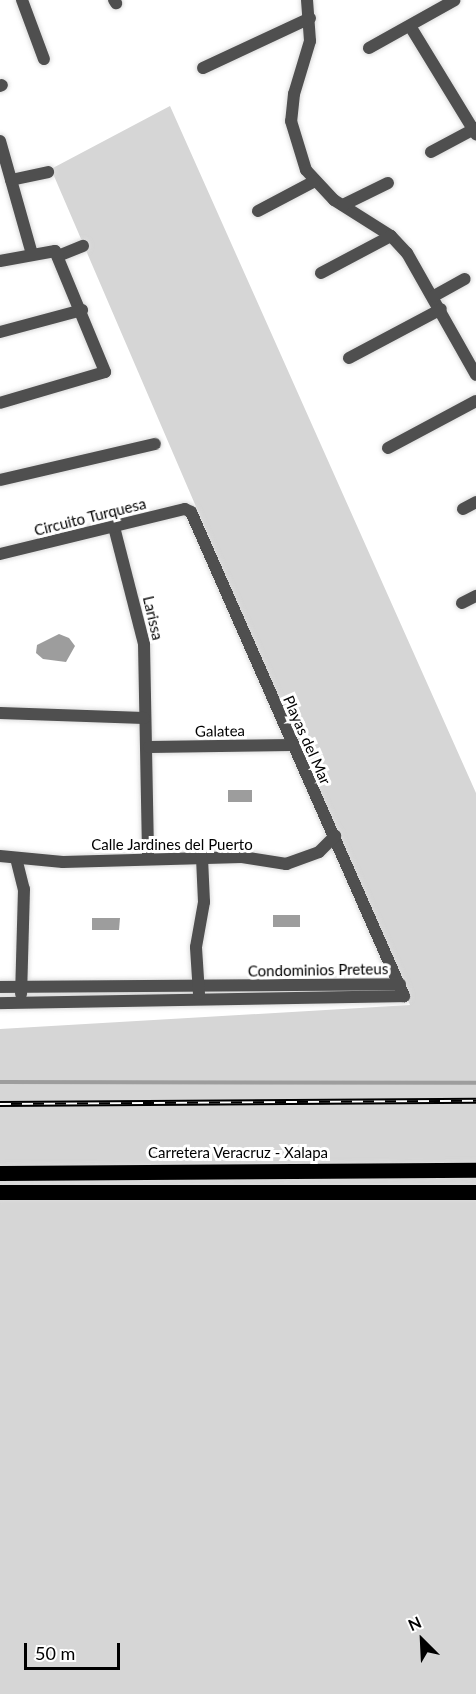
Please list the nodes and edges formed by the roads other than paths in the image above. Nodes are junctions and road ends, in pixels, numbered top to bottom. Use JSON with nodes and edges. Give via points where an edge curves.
{"nodes":[{"id":1,"x":22,"y":0,"type":"edge"},
{"id":2,"x":307,"y":0,"type":"edge"},
{"id":3,"x":455,"y":0,"type":"edge"},
{"id":4,"x":310,"y":18,"type":"junction"},
{"id":5,"x":410,"y":26,"type":"junction"},
{"id":6,"x":369,"y":48,"type":"dead end"},
{"id":7,"x":44,"y":59,"type":"dead end"},
{"id":8,"x":203,"y":68,"type":"dead end"},
{"id":9,"x":475,"y":130,"type":"edge"},
{"id":10,"x":0,"y":141,"type":"edge"},
{"id":11,"x":431,"y":152,"type":"dead end"},
{"id":12,"x":48,"y":172,"type":"dead end"},
{"id":13,"x":11,"y":180,"type":"junction"},
{"id":14,"x":315,"y":181,"type":"junction"},
{"id":15,"x":388,"y":183,"type":"dead end"},
{"id":16,"x":343,"y":204,"type":"junction"},
{"id":17,"x":258,"y":211,"type":"dead end"},
{"id":18,"x":391,"y":236,"type":"junction"},
{"id":19,"x":83,"y":246,"type":"dead end"},
{"id":20,"x":55,"y":253,"type":"junction"},
{"id":21,"x":32,"y":254,"type":"junction"},
{"id":22,"x":0,"y":261,"type":"edge"},
{"id":23,"x":321,"y":273,"type":"dead end"},
{"id":24,"x":465,"y":279,"type":"dead end"},
{"id":25,"x":434,"y":296,"type":"junction"},
{"id":26,"x":441,"y":309,"type":"junction"},
{"id":27,"x":82,"y":310,"type":"junction"},
{"id":28,"x":0,"y":332,"type":"edge"},
{"id":29,"x":349,"y":358,"type":"dead end"},
{"id":30,"x":476,"y":375,"type":"edge"},
{"id":31,"x":476,"y":401,"type":"edge"},
{"id":32,"x":0,"y":403,"type":"edge"},
{"id":33,"x":155,"y":444,"type":"dead end"},
{"id":34,"x":388,"y":448,"type":"dead end"},
{"id":35,"x":0,"y":480,"type":"edge"},
{"id":36,"x":476,"y":502,"type":"edge"},
{"id":37,"x":187,"y":509,"type":"joint"},
{"id":38,"x":463,"y":509,"type":"dead end"},
{"id":39,"x":114,"y":527,"type":"junction"},
{"id":40,"x":0,"y":554,"type":"edge"},
{"id":41,"x":476,"y":596,"type":"edge"},
{"id":42,"x":462,"y":603,"type":"dead end"},
{"id":43,"x":0,"y":713,"type":"edge"},
{"id":44,"x":144,"y":718,"type":"junction"},
{"id":45,"x":291,"y":745,"type":"junction"},
{"id":46,"x":149,"y":747,"type":"junction"},
{"id":47,"x":335,"y":836,"type":"junction"},
{"id":48,"x":0,"y":856,"type":"edge"},
{"id":49,"x":16,"y":858,"type":"junction"},
{"id":50,"x":202,"y":858,"type":"junction"},
{"id":51,"x":148,"y":859,"type":"junction"},
{"id":52,"x":400,"y":984,"type":"junction"},
{"id":53,"x":21,"y":986,"type":"junction"},
{"id":54,"x":0,"y":987,"type":"edge"},
{"id":55,"x":199,"y":987,"type":"junction"},
{"id":56,"x":200,"y":1001,"type":"junction"},
{"id":57,"x":21,"y":1002,"type":"junction"},
{"id":58,"x":0,"y":1003,"type":"edge"},
{"id":59,"x":476,"y":1170,"type":"edge"},
{"id":60,"x":0,"y":1173,"type":"edge"},
{"id":61,"x":0,"y":1192,"type":"edge"},
{"id":62,"x":476,"y":1192,"type":"edge"}],
"edges":[{"from":1,"to":7,"type":"street"},
{"from":2,"to":4,"type":"street"},
{"from":3,"to":5,"type":"street"},
{"from":4,"to":8,"type":"street"},
{"from":4,"to":14,"type":"street","via":[[310,41],[294,94],[291,121],[306,170]]},
{"from":5,"to":6,"type":"street"},
{"from":5,"to":9,"type":"street"},
{"from":9,"to":11,"type":"street"},
{"from":10,"to":13,"type":"street"},
{"from":12,"to":13,"type":"street"},
{"from":13,"to":21,"type":"street"},
{"from":14,"to":16,"type":"street"},
{"from":14,"to":17,"type":"street"},
{"from":15,"to":16,"type":"street"},
{"from":16,"to":18,"type":"street"},
{"from":18,"to":23,"type":"street"},
{"from":18,"to":25,"type":"street","via":[[413,260]]},
{"from":19,"to":20,"type":"street"},
{"from":20,"to":21,"type":"street"},
{"from":20,"to":27,"type":"street"},
{"from":21,"to":22,"type":"street"},
{"from":24,"to":25,"type":"street"},
{"from":25,"to":26,"type":"street"},
{"from":26,"to":29,"type":"street"},
{"from":26,"to":30,"type":"street"},
{"from":27,"to":28,"type":"street"},
{"from":27,"to":32,"type":"street","via":[[104,374]]},
{"from":31,"to":34,"type":"street"},
{"from":33,"to":35,"type":"street"},
{"from":36,"to":38,"type":"street"},
{"from":37,"to":39,"type":"street","name":"Circuito Turquesa"},
{"from":37,"to":45,"type":"street","name":"Playas del Mar","via":[[194,516]]},
{"from":39,"to":40,"type":"street","name":"Circuito Turquesa"},
{"from":39,"to":44,"type":"street","name":"Larissa","via":[[144,644]]},
{"from":41,"to":42,"type":"street"},
{"from":43,"to":44,"type":"street"},
{"from":44,"to":46,"type":"street","name":"Larissa"},
{"from":45,"to":46,"type":"street","name":"Galatea"},
{"from":45,"to":47,"type":"street","name":"Playas del Mar"},
{"from":46,"to":51,"type":"street","name":"Larissa"},
{"from":47,"to":50,"type":"street","name":"Calle Jardines del Puerto","via":[[320,852],[286,864],[242,856]]},
{"from":47,"to":52,"type":"street","name":"Playas del Mar"},
{"from":48,"to":49,"type":"street","name":"Calle Jardines del Puerto"},
{"from":49,"to":51,"type":"street","name":"Calle Jardines del Puerto","via":[[63,862]]},
{"from":49,"to":53,"type":"street","via":[[24,889]]},
{"from":50,"to":51,"type":"street","name":"Calle Jardines del Puerto"},
{"from":50,"to":55,"type":"street","via":[[204,902],[196,946]]},
{"from":52,"to":55,"type":"street","name":"Condominios Preteus"},
{"from":52,"to":56,"type":"street","name":"Condominios Preteus","via":[[403,998]]},
{"from":53,"to":54,"type":"street","name":"Condominios Preteus"},
{"from":53,"to":55,"type":"street","name":"Condominios Preteus"},
{"from":53,"to":57,"type":"street"},
{"from":55,"to":56,"type":"street"},
{"from":56,"to":57,"type":"street","name":"Condominios Preteus"},
{"from":57,"to":58,"type":"street","name":"Condominios Preteus"},
{"from":59,"to":60,"type":"main road","name":"Carretera Veracruz - Xalapa"},
{"from":61,"to":62,"type":"main road"}]}
